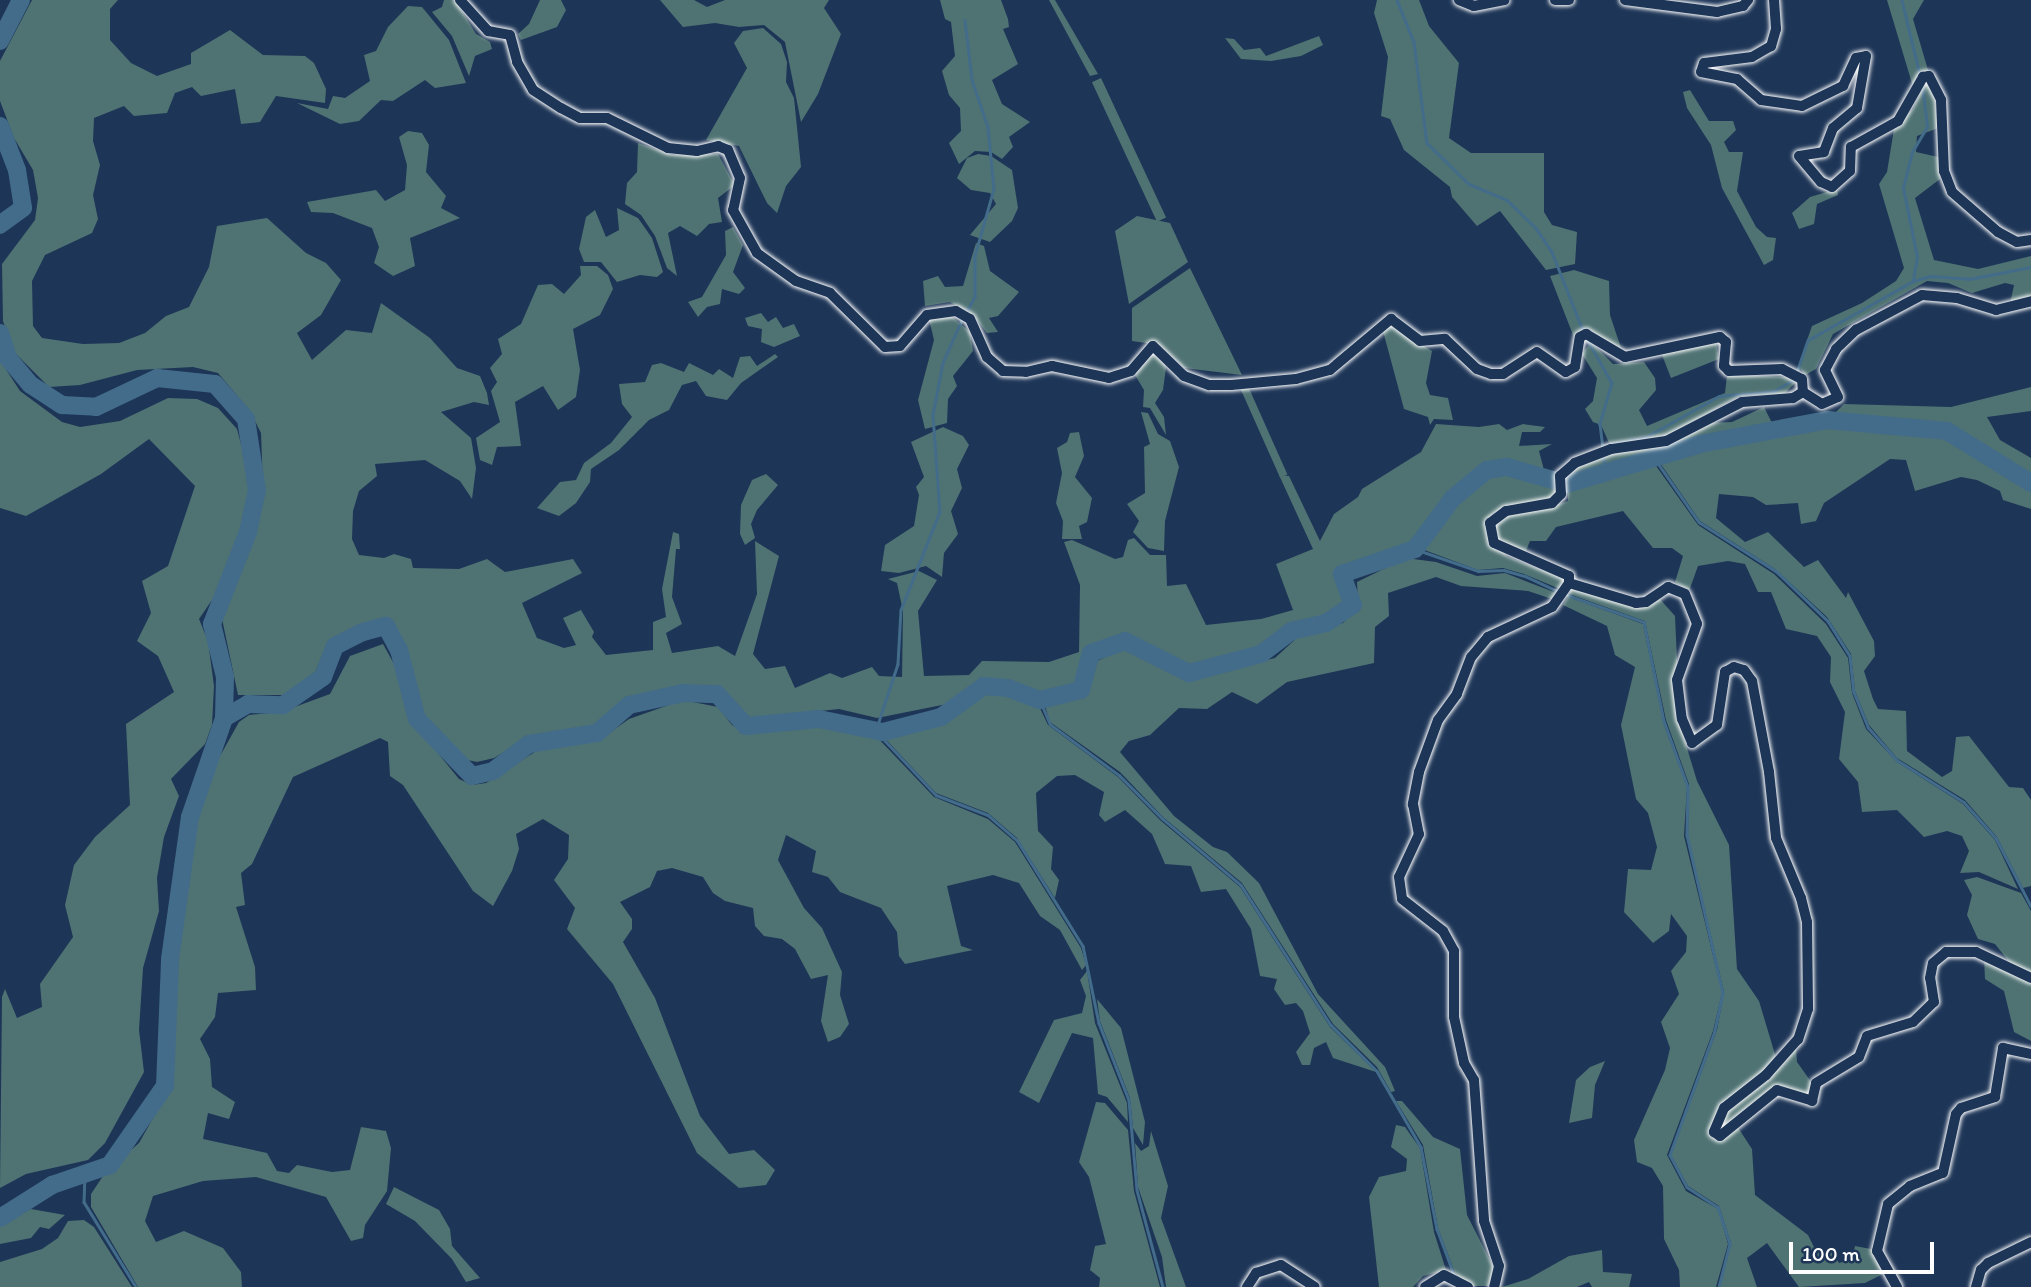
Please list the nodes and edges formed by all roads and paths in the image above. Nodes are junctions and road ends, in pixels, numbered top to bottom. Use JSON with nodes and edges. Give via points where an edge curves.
{"nodes":[{"id":1,"x":460,"y":0,"type":"edge"},
{"id":2,"x":1459,"y":0,"type":"edge"},
{"id":3,"x":1504,"y":0,"type":"edge"},
{"id":4,"x":1555,"y":0,"type":"edge"},
{"id":5,"x":1569,"y":0,"type":"edge"},
{"id":6,"x":1625,"y":0,"type":"edge"},
{"id":7,"x":1748,"y":0,"type":"edge"},
{"id":8,"x":1774,"y":0,"type":"edge"},
{"id":9,"x":2031,"y":240,"type":"edge"},
{"id":10,"x":2031,"y":301,"type":"edge"},
{"id":11,"x":1803,"y":393,"type":"junction"},
{"id":12,"x":1568,"y":586,"type":"junction"},
{"id":13,"x":2031,"y":978,"type":"edge"},
{"id":14,"x":2031,"y":1054,"type":"edge"},
{"id":15,"x":2031,"y":1242,"type":"edge"},
{"id":16,"x":1247,"y":1287,"type":"edge"},
{"id":17,"x":1315,"y":1287,"type":"edge"},
{"id":18,"x":1425,"y":1287,"type":"edge"},
{"id":19,"x":1468,"y":1287,"type":"edge"},
{"id":20,"x":1494,"y":1287,"type":"edge"},
{"id":21,"x":1898,"y":1287,"type":"edge"},
{"id":22,"x":1976,"y":1287,"type":"edge"}],
"edges":[{"from":1,"to":11,"type":"street","via":[[488,31],[510,35],[517,62],[533,90],[561,108],[580,118],[607,118],[668,148],[698,151],[718,146],[728,150],[740,178],[733,210],[757,253],[796,281],[830,293],[884,347],[900,346],[928,315],[956,311],[970,319],[986,357],[1003,371],[1052,366],[1109,379],[1131,371],[1153,346],[1184,376],[1209,385],[1231,385],[1296,379],[1331,370],[1391,319],[1420,341],[1445,339],[1477,369],[1490,374],[1503,374],[1537,352],[1566,372],[1575,368],[1580,337],[1586,334],[1625,357],[1720,337],[1726,342],[1724,366],[1728,370],[1793,371],[1802,379]]},
{"from":2,"to":3,"type":"street","via":[[1474,6]]},
{"from":4,"to":5,"type":"street"},
{"from":6,"to":7,"type":"street","via":[[1717,12],[1743,6]]},
{"from":8,"to":9,"type":"street","via":[[1776,29],[1771,46],[1752,57],[1704,63],[1701,72],[1737,79],[1760,100],[1802,106],[1843,86],[1856,58],[1866,56],[1857,108],[1833,128],[1824,152],[1799,156],[1821,182],[1832,187],[1850,171],[1851,147],[1898,121],[1923,77],[1928,76],[1941,100],[1944,171],[1952,192],[1998,232],[2017,242]]},
{"from":10,"to":11,"type":"street","via":[[1996,310],[1957,298],[1922,295],[1856,330],[1836,349],[1825,370],[1838,397],[1822,404]]},
{"from":11,"to":12,"type":"street","via":[[1767,402],[1742,402],[1666,441],[1611,449],[1575,463],[1560,476],[1561,494],[1543,507],[1494,516],[1489,531],[1494,543],[1569,576]]},
{"from":12,"to":13,"type":"street","via":[[1636,603],[1668,587],[1685,594],[1698,624],[1677,680],[1682,719],[1692,743],[1717,724],[1726,672],[1734,667],[1744,670],[1752,681],[1776,838],[1807,922],[1808,1009],[1798,1039],[1766,1075],[1724,1108],[1714,1132],[1720,1136],[1777,1090],[1812,1101],[1816,1083],[1858,1057],[1867,1036],[1913,1022],[1934,1002],[1933,964],[1946,952],[1963,949],[1984,954]]},
{"from":12,"to":20,"type":"street","via":[[1539,614],[1488,637],[1471,657],[1457,694],[1438,720],[1419,772],[1413,804],[1419,834],[1399,877],[1402,899],[1443,931],[1454,951],[1454,1017],[1464,1063],[1474,1080],[1485,1221],[1499,1266]]},
{"from":14,"to":21,"type":"street","via":[[2003,1048],[1995,1097],[1961,1108],[1956,1114],[1943,1173],[1910,1186],[1888,1205],[1877,1251]]},
{"from":15,"to":22,"type":"street","via":[[1988,1263]]},
{"from":16,"to":17,"type":"street","via":[[1256,1273],[1281,1265]]},
{"from":18,"to":19,"type":"street","via":[[1444,1275]]}]}
